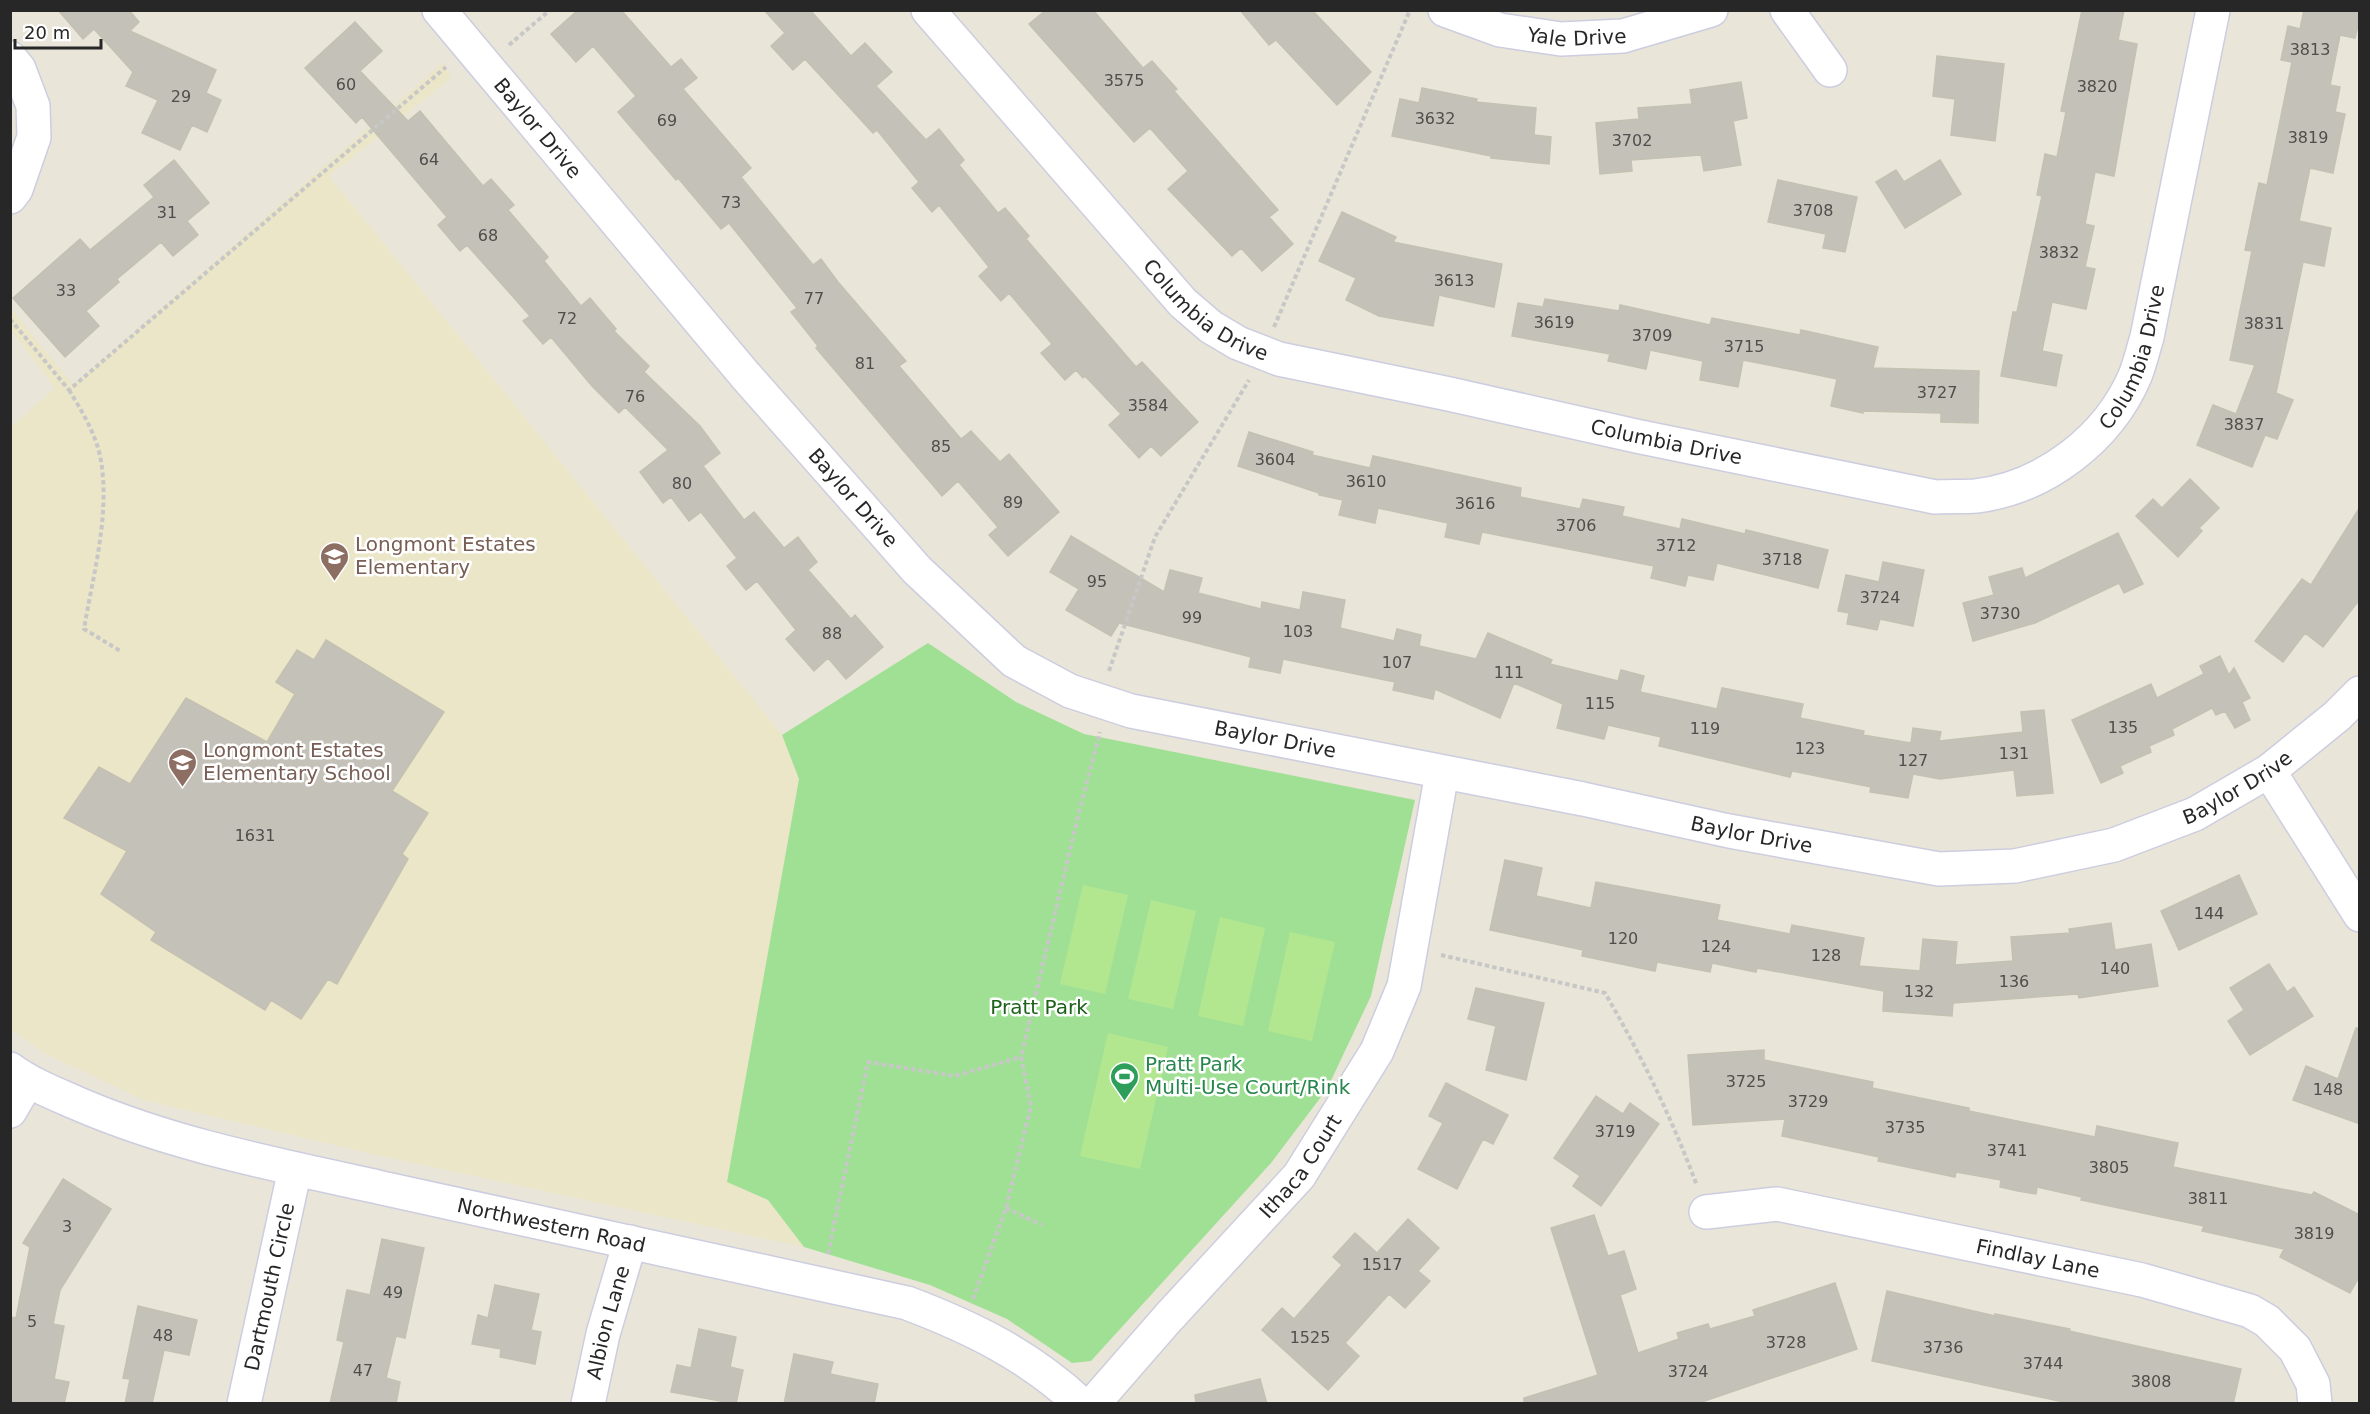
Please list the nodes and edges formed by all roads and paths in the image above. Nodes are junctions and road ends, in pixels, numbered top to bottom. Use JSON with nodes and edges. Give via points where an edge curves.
{"nodes":[{"id":1,"x":439,"y":10,"type":"edge"},
{"id":2,"x":549,"y":10,"type":"edge"},
{"id":3,"x":928,"y":10,"type":"edge"},
{"id":4,"x":1410,"y":10,"type":"edge"},
{"id":5,"x":1445,"y":10,"type":"edge"},
{"id":6,"x":1711,"y":10,"type":"edge"},
{"id":7,"x":1787,"y":10,"type":"edge"},
{"id":8,"x":2213,"y":10,"type":"edge"},
{"id":9,"x":506,"y":47,"type":"dead end"},
{"id":10,"x":10,"y":58,"type":"edge"},
{"id":11,"x":445,"y":66,"type":"dead end"},
{"id":12,"x":1830,"y":70,"type":"dead end"},
{"id":13,"x":10,"y":197,"type":"edge"},
{"id":14,"x":10,"y":319,"type":"edge"},
{"id":15,"x":1273,"y":329,"type":"dead end"},
{"id":16,"x":1249,"y":381,"type":"dead end"},
{"id":17,"x":69,"y":390,"type":"junction"},
{"id":18,"x":122,"y":652,"type":"dead end"},
{"id":19,"x":1107,"y":675,"type":"dead end"},
{"id":20,"x":2360,"y":693,"type":"edge"},
{"id":21,"x":1101,"y":731,"type":"dead end"},
{"id":22,"x":2269,"y":771,"type":"junction"},
{"id":23,"x":1442,"y":773,"type":"junction"},
{"id":24,"x":2360,"y":915,"type":"edge"},
{"id":25,"x":1410,"y":948,"type":"junction"},
{"id":26,"x":1021,"y":1058,"type":"junction"},
{"id":27,"x":19,"y":1075,"type":"edge"},
{"id":28,"x":10,"y":1111,"type":"edge"},
{"id":29,"x":295,"y":1168,"type":"junction"},
{"id":30,"x":1006,"y":1208,"type":"junction"},
{"id":31,"x":1706,"y":1212,"type":"joint"},
{"id":32,"x":1042,"y":1225,"type":"dead end"},
{"id":33,"x":630,"y":1242,"type":"junction"},
{"id":34,"x":827,"y":1259,"type":"dead end"},
{"id":35,"x":970,"y":1307,"type":"dead end"},
{"id":36,"x":244,"y":1404,"type":"edge"},
{"id":37,"x":588,"y":1404,"type":"edge"},
{"id":38,"x":1081,"y":1404,"type":"edge"},
{"id":39,"x":1093,"y":1404,"type":"edge"},
{"id":40,"x":2315,"y":1404,"type":"edge"}],
"edges":[{"from":1,"to":23,"type":"street","name":"Baylor Drive","via":[[745,375],[917,570],[1014,661],[1070,691],[1131,711]]},
{"from":2,"to":9,"type":"path"},
{"from":3,"to":8,"type":"street","name":"Columbia Drive","via":[[1183,303],[1238,343],[1279,359],[1935,497],[1977,496],[2017,486],[2054,469],[2087,444],[2115,412],[2135,377],[2147,337]]},
{"from":4,"to":15,"type":"path"},
{"from":5,"to":6,"type":"street","name":"Yale Drive","via":[[1500,30],[1561,39],[1623,36]]},
{"from":7,"to":12,"type":"street"},
{"from":10,"to":13,"type":"street","via":[[19,69],[33,106],[34,137]]},
{"from":11,"to":17,"type":"path"},
{"from":14,"to":17,"type":"path"},
{"from":16,"to":19,"type":"path","via":[[1155,537]]},
{"from":17,"to":18,"type":"path","via":[[85,416],[101,459],[104,493],[84,629]]},
{"from":20,"to":22,"type":"street","name":"Baylor Drive","via":[[2337,717]]},
{"from":21,"to":26,"type":"path"},
{"from":22,"to":23,"type":"street","name":"Baylor Drive","via":[[2195,814],[2114,845],[2015,866],[1939,869]]},
{"from":22,"to":24,"type":"street"},
{"from":23,"to":25,"type":"street","name":"Ithaca Court"},
{"from":25,"to":31,"type":"path","via":[[1605,993],[1669,1116]]},
{"from":25,"to":39,"type":"street","name":"Ithaca Court","via":[[1404,986],[1377,1051],[1299,1176]]},
{"from":26,"to":30,"type":"path","via":[[1031,1106]]},
{"from":26,"to":34,"type":"path","via":[[955,1076],[868,1062]]},
{"from":27,"to":28,"type":"street"},
{"from":27,"to":29,"type":"street","name":"Northwestern Road","via":[[123,1123],[172,1139]]},
{"from":29,"to":33,"type":"street","name":"Northwestern Road"},
{"from":29,"to":36,"type":"street","name":"Dartmouth Circle"},
{"from":30,"to":32,"type":"path"},
{"from":30,"to":35,"type":"path"},
{"from":31,"to":40,"type":"street","name":"Findlay Lane","via":[[1777,1204],[2142,1280],[2250,1311],[2267,1321],[2295,1348],[2313,1384]]},
{"from":33,"to":37,"type":"street","name":"Albion Lane","via":[[603,1334]]},
{"from":33,"to":38,"type":"street","name":"Northwestern Road","via":[[907,1303],[966,1326],[1022,1357]]}]}
